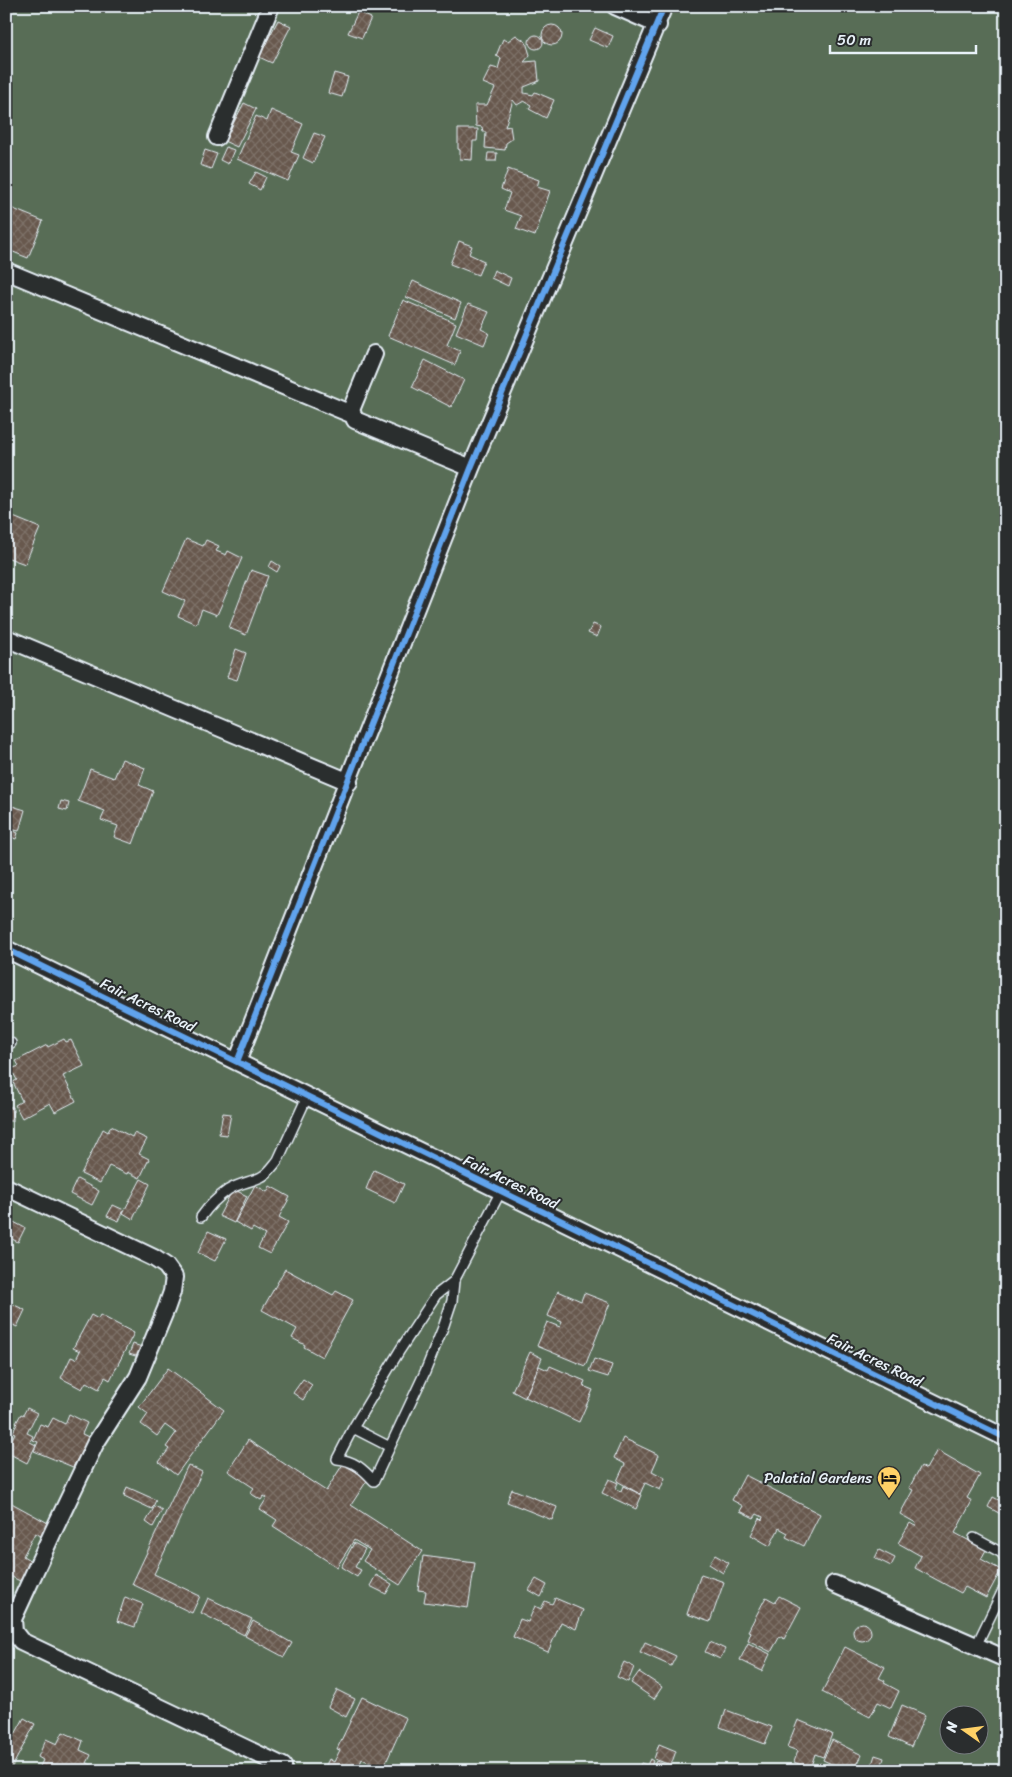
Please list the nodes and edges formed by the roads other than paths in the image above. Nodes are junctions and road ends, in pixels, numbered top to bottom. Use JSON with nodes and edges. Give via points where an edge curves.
{"nodes":[{"id":1,"x":271,"y":6,"type":"edge"},
{"id":2,"x":615,"y":6,"type":"edge"},
{"id":3,"x":664,"y":6,"type":"edge"},
{"id":4,"x":658,"y":25,"type":"junction"},
{"id":5,"x":217,"y":137,"type":"dead end"},
{"id":6,"x":6,"y":270,"type":"edge"},
{"id":7,"x":374,"y":354,"type":"dead end"},
{"id":8,"x":352,"y":414,"type":"junction"},
{"id":9,"x":471,"y":468,"type":"junction"},
{"id":10,"x":6,"y":638,"type":"edge"},
{"id":11,"x":348,"y":782,"type":"junction"},
{"id":12,"x":6,"y":949,"type":"edge"},
{"id":13,"x":237,"y":1062,"type":"junction"},
{"id":14,"x":307,"y":1097,"type":"junction"},
{"id":15,"x":6,"y":1186,"type":"edge"},
{"id":16,"x":501,"y":1191,"type":"junction"},
{"id":17,"x":200,"y":1217,"type":"dead end"},
{"id":18,"x":454,"y":1281,"type":"junction"},
{"id":19,"x":352,"y":1428,"type":"junction"},
{"id":20,"x":1006,"y":1438,"type":"edge"},
{"id":21,"x":390,"y":1447,"type":"junction"},
{"id":22,"x":974,"y":1538,"type":"dead end"},
{"id":23,"x":1006,"y":1561,"type":"edge"},
{"id":24,"x":834,"y":1584,"type":"dead end"},
{"id":25,"x":1006,"y":1584,"type":"edge"},
{"id":26,"x":976,"y":1646,"type":"junction"},
{"id":27,"x":1006,"y":1659,"type":"edge"},
{"id":28,"x":283,"y":1766,"type":"dead end"}],
"edges":[{"from":1,"to":5,"type":"street"},
{"from":2,"to":4,"type":"street"},
{"from":3,"to":4,"type":"street"},
{"from":4,"to":9,"type":"street"},
{"from":6,"to":8,"type":"street"},
{"from":7,"to":8,"type":"street"},
{"from":8,"to":9,"type":"street","via":[[355,420]]},
{"from":9,"to":11,"type":"street"},
{"from":10,"to":11,"type":"street"},
{"from":11,"to":13,"type":"street"},
{"from":12,"to":13,"type":"street","name":"Fair Acres Road"},
{"from":13,"to":14,"type":"street","name":"Fair Acres Road"},
{"from":14,"to":16,"type":"street","name":"Fair Acres Road"},
{"from":14,"to":17,"type":"lane","via":[[271,1169],[262,1177],[228,1190]]},
{"from":15,"to":28,"type":"street","via":[[154,1258],[174,1277],[166,1310],[138,1376],[95,1444],[13,1619],[14,1632],[21,1642]]},
{"from":16,"to":18,"type":"lane"},
{"from":16,"to":20,"type":"street","name":"Fair Acres Road"},
{"from":18,"to":19,"type":"lane","via":[[436,1295]]},
{"from":18,"to":21,"type":"lane","via":[[444,1325]]},
{"from":19,"to":21,"type":"lane"},
{"from":19,"to":21,"type":"lane","via":[[337,1459],[354,1463],[374,1481]]},
{"from":22,"to":23,"type":"lane","via":[[1002,1553]]},
{"from":24,"to":26,"type":"street"},
{"from":25,"to":26,"type":"lane"},
{"from":26,"to":27,"type":"street"}]}
